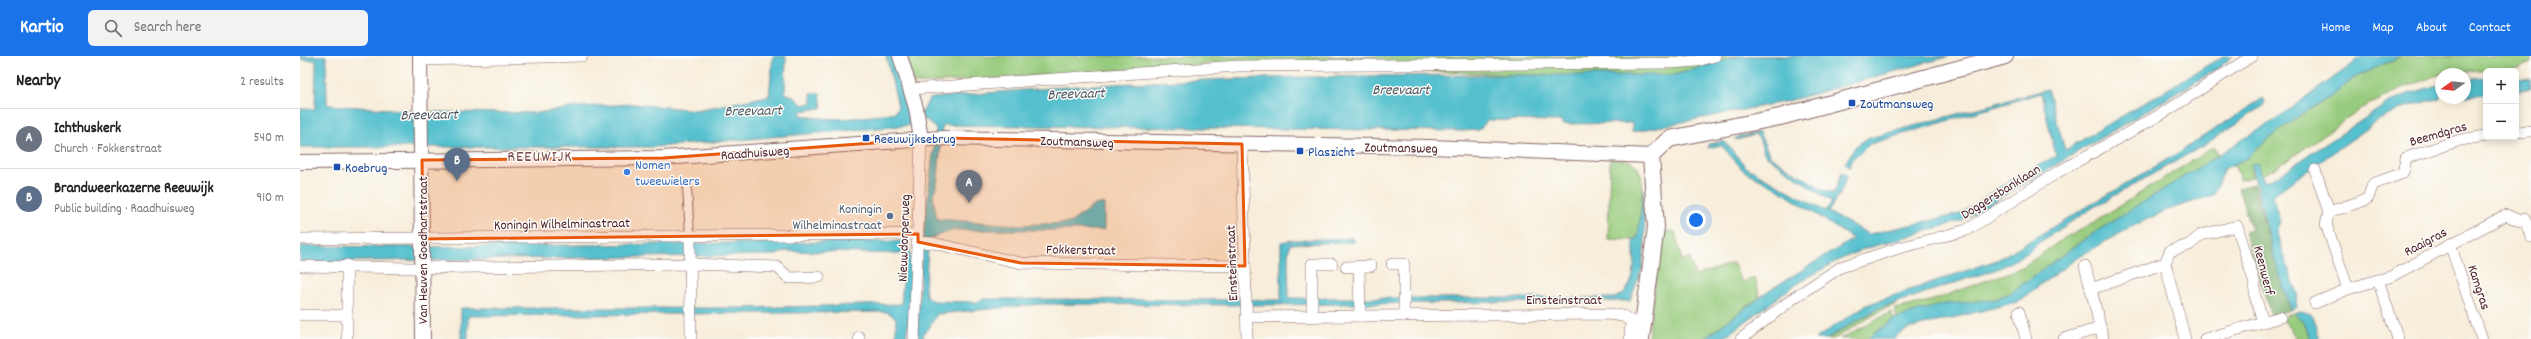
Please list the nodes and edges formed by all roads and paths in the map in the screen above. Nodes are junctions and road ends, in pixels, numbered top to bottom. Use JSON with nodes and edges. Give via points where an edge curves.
{"nodes":[{"id":1,"x":582,"y":56,"type":"edge"},
{"id":2,"x":900,"y":56,"type":"edge"},
{"id":3,"x":1715,"y":56,"type":"edge"},
{"id":4,"x":2005,"y":56,"type":"edge"},
{"id":5,"x":420,"y":58,"type":"edge"},
{"id":6,"x":2249,"y":58,"type":"edge"},
{"id":7,"x":911,"y":89,"type":"junction"},
{"id":8,"x":2531,"y":131,"type":"edge"},
{"id":9,"x":2519,"y":132,"type":"edge"},
{"id":10,"x":929,"y":135,"type":"junction"},
{"id":11,"x":2483,"y":136,"type":"edge"},
{"id":12,"x":1242,"y":144,"type":"junction"},
{"id":13,"x":422,"y":155,"type":"junction"},
{"id":14,"x":1651,"y":156,"type":"junction"},
{"id":15,"x":300,"y":162,"type":"edge"},
{"id":16,"x":2315,"y":170,"type":"dead end"},
{"id":17,"x":687,"y":187,"type":"dead end"},
{"id":18,"x":2329,"y":212,"type":"junction"},
{"id":19,"x":2528,"y":218,"type":"edge"},
{"id":20,"x":2531,"y":237,"type":"edge"},
{"id":21,"x":690,"y":238,"type":"junction"},
{"id":22,"x":300,"y":240,"type":"edge"},
{"id":23,"x":923,"y":240,"type":"junction"},
{"id":24,"x":423,"y":242,"type":"junction"},
{"id":25,"x":2450,"y":244,"type":"junction"},
{"id":26,"x":690,"y":262,"type":"junction"},
{"id":27,"x":2165,"y":263,"type":"junction"},
{"id":28,"x":1332,"y":264,"type":"dead end"},
{"id":29,"x":1392,"y":264,"type":"dead end"},
{"id":30,"x":347,"y":265,"type":"junction"},
{"id":31,"x":423,"y":265,"type":"junction"},
{"id":32,"x":300,"y":266,"type":"edge"},
{"id":33,"x":1245,"y":266,"type":"junction"},
{"id":34,"x":1359,"y":266,"type":"junction"},
{"id":35,"x":1371,"y":266,"type":"dead end"},
{"id":36,"x":2085,"y":266,"type":"dead end"},
{"id":37,"x":1346,"y":267,"type":"dead end"},
{"id":38,"x":820,"y":277,"type":"dead end"},
{"id":39,"x":2378,"y":280,"type":"junction"},
{"id":40,"x":2091,"y":289,"type":"junction"},
{"id":41,"x":2348,"y":289,"type":"junction"},
{"id":42,"x":2315,"y":303,"type":"dead end"},
{"id":43,"x":2019,"y":312,"type":"dead end"},
{"id":44,"x":1247,"y":313,"type":"junction"},
{"id":45,"x":300,"y":315,"type":"edge"},
{"id":46,"x":347,"y":315,"type":"junction"},
{"id":47,"x":1360,"y":316,"type":"junction"},
{"id":48,"x":1404,"y":316,"type":"junction"},
{"id":49,"x":1312,"y":317,"type":"junction"},
{"id":50,"x":2280,"y":317,"type":"dead end"},
{"id":51,"x":2263,"y":322,"type":"junction"},
{"id":52,"x":2102,"y":334,"type":"edge"},
{"id":53,"x":347,"y":339,"type":"edge"},
{"id":54,"x":423,"y":339,"type":"edge"},
{"id":55,"x":691,"y":339,"type":"edge"},
{"id":56,"x":914,"y":339,"type":"edge"},
{"id":57,"x":1247,"y":339,"type":"edge"},
{"id":58,"x":1630,"y":339,"type":"edge"},
{"id":59,"x":1641,"y":339,"type":"edge"},
{"id":60,"x":1741,"y":339,"type":"edge"},
{"id":61,"x":2026,"y":339,"type":"edge"},
{"id":62,"x":2064,"y":339,"type":"edge"},
{"id":63,"x":2185,"y":339,"type":"edge"},
{"id":64,"x":2205,"y":339,"type":"edge"},
{"id":65,"x":2398,"y":339,"type":"edge"},
{"id":66,"x":2482,"y":339,"type":"edge"}],
"edges":[{"from":1,"to":5,"type":"street"},
{"from":2,"to":7,"type":"street"},
{"from":3,"to":7,"type":"street","via":[[1697,61],[1671,63],[1238,66]]},
{"from":4,"to":14,"type":"main road","via":[[1780,117],[1753,118],[1729,128],[1669,139]]},
{"from":5,"to":13,"type":"street","name":"Van Heuven Goedhartstraat"},
{"from":6,"to":60,"type":"street","name":"Doggersbanklaan","via":[[2165,112],[2058,172],[1967,230],[1841,267],[1795,297]]},
{"from":7,"to":10,"type":"street","via":[[916,108]]},
{"from":8,"to":9,"type":"street"},
{"from":10,"to":12,"type":"street","name":"Zoutmansweg"},
{"from":10,"to":13,"type":"street","name":"Raadhuisweg","via":[[663,158]]},
{"from":10,"to":23,"type":"street","name":"Nieuwdorperweg"},
{"from":11,"to":18,"type":"street","name":"Beemdgras","via":[[2460,140],[2406,158],[2403,173],[2373,184],[2368,198]]},
{"from":12,"to":14,"type":"street","name":"Zoutmansweg","via":[[1430,147]]},
{"from":12,"to":33,"type":"street","name":"Einsteinstraat"},
{"from":13,"to":15,"type":"street","name":"Raadhuisweg"},
{"from":13,"to":24,"type":"street","name":"Van Heuven Goedhartstraat"},
{"from":14,"to":59,"type":"main road","via":[[1656,227]]},
{"from":16,"to":18,"type":"street"},
{"from":17,"to":21,"type":"street"},
{"from":18,"to":41,"type":"street","via":[[2326,224]]},
{"from":19,"to":20,"type":"street","name":"Raaigras"},
{"from":19,"to":25,"type":"street","name":"Raaigras","via":[[2520,221],[2506,215]]},
{"from":21,"to":23,"type":"street","name":"Koningin Wilhelminastraat","via":[[882,233]]},
{"from":21,"to":24,"type":"street","name":"Koningin Wilhelminastraat"},
{"from":21,"to":26,"type":"street"},
{"from":22,"to":24,"type":"street","name":"Koningin Wilhelminastraat"},
{"from":23,"to":33,"type":"street","name":"Fokkerstraat","via":[[1021,263]]},
{"from":23,"to":56,"type":"street","name":"Nieuwdorperweg"},
{"from":24,"to":31,"type":"street","name":"Van Heuven Goedhartstraat"},
{"from":25,"to":39,"type":"street","name":"Raaigras","via":[[2390,277]]},
{"from":25,"to":66,"type":"street","name":"Kamgras"},
{"from":26,"to":31,"type":"street"},
{"from":26,"to":38,"type":"street","via":[[777,267],[788,278]]},
{"from":26,"to":55,"type":"street"},
{"from":27,"to":40,"type":"street"},
{"from":27,"to":51,"type":"street","name":"Keenwerf","via":[[2170,251],[2189,245],[2201,235],[2237,226],[2255,284],[2255,296]]},
{"from":27,"to":63,"type":"street"},
{"from":28,"to":49,"type":"street","via":[[1312,264]]},
{"from":29,"to":48,"type":"street","via":[[1404,264]]},
{"from":30,"to":31,"type":"street"},
{"from":30,"to":32,"type":"street"},
{"from":30,"to":46,"type":"street"},
{"from":31,"to":54,"type":"street","name":"Van Heuven Goedhartstraat"},
{"from":33,"to":44,"type":"street","name":"Einsteinstraat"},
{"from":34,"to":35,"type":"street"},
{"from":34,"to":37,"type":"street"},
{"from":34,"to":47,"type":"street"},
{"from":36,"to":40,"type":"street"},
{"from":39,"to":41,"type":"street"},
{"from":39,"to":65,"type":"street"},
{"from":40,"to":52,"type":"street"},
{"from":41,"to":42,"type":"street"},
{"from":43,"to":61,"type":"street"},
{"from":44,"to":49,"type":"street","name":"Einsteinstraat"},
{"from":44,"to":57,"type":"street"},
{"from":45,"to":46,"type":"street"},
{"from":46,"to":53,"type":"street"},
{"from":47,"to":48,"type":"street","name":"Einsteinstraat"},
{"from":47,"to":49,"type":"street","name":"Einsteinstraat"},
{"from":48,"to":58,"type":"street","name":"Einsteinstraat","via":[[1609,314],[1627,318],[1632,328]]},
{"from":50,"to":51,"type":"street"},
{"from":51,"to":64,"type":"street"},
{"from":52,"to":62,"type":"street"}]}
